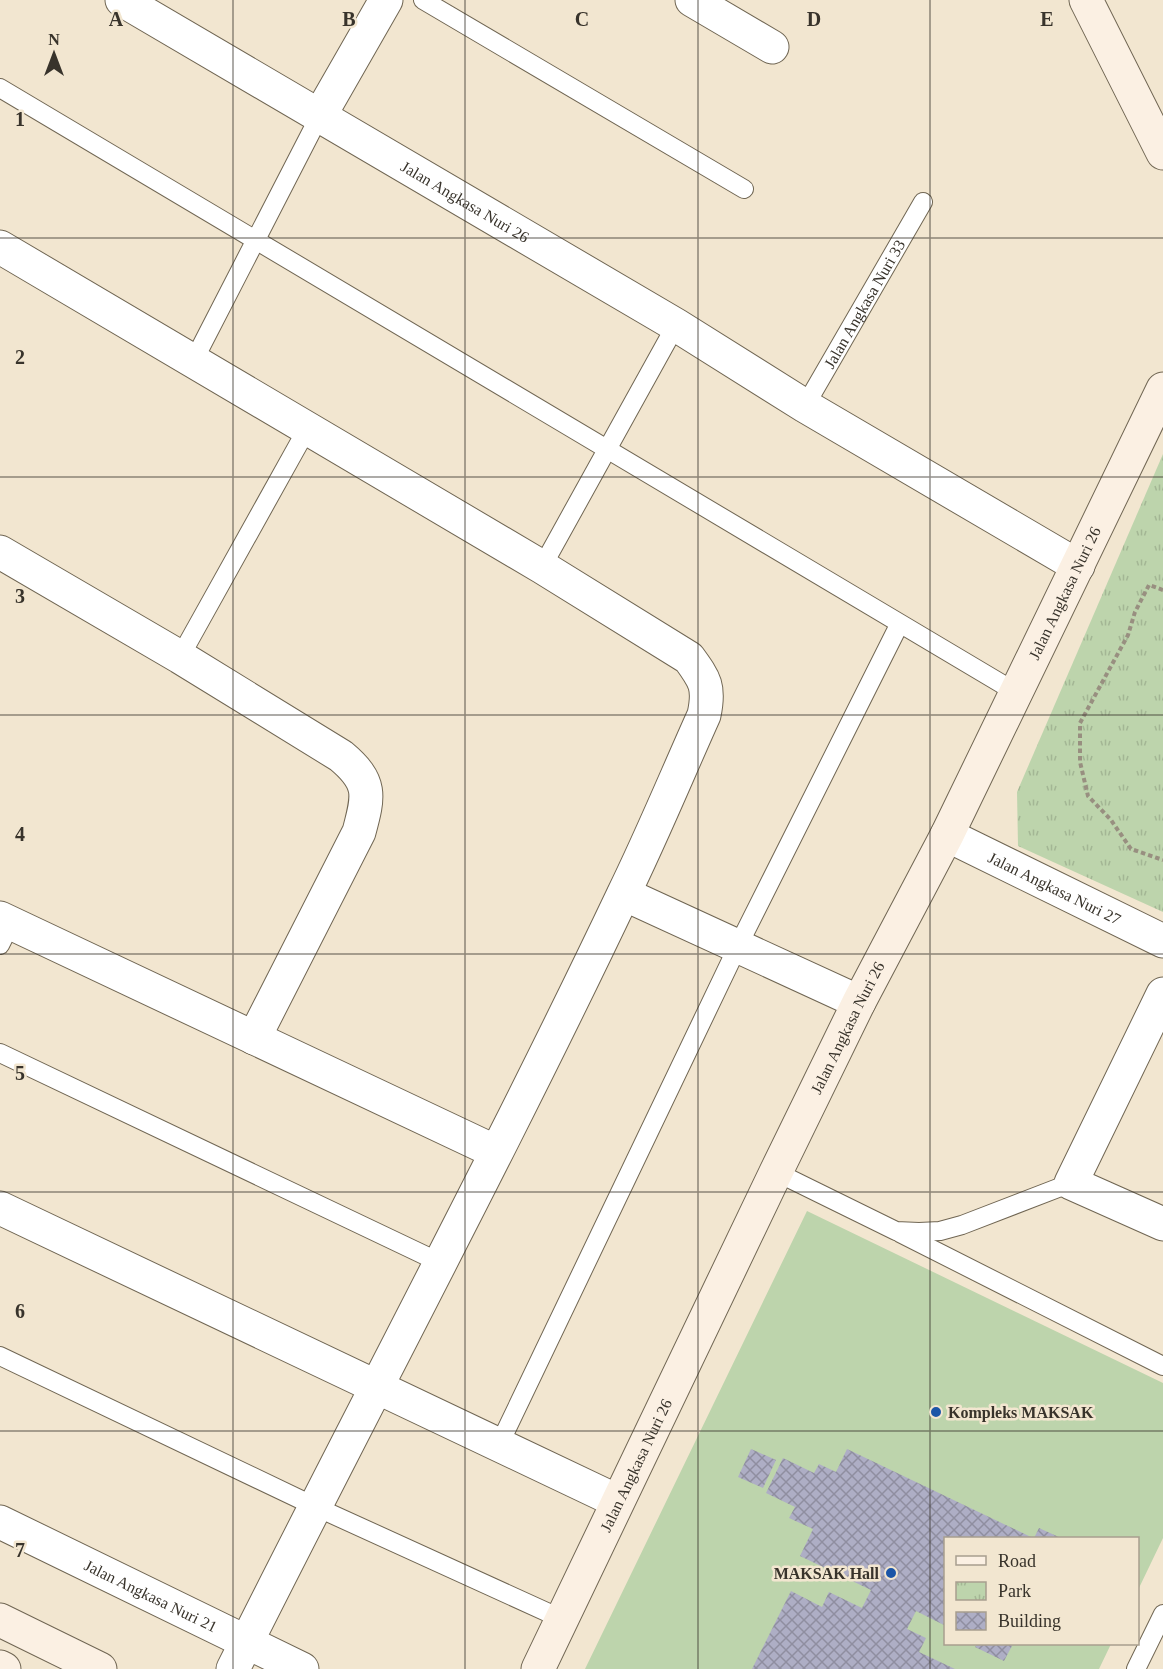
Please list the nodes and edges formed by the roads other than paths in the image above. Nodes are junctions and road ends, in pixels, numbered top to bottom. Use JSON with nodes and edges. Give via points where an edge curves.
{"nodes":[{"id":1,"x":122,"y":0,"type":"edge"},
{"id":2,"x":386,"y":0,"type":"edge"},
{"id":3,"x":423,"y":0,"type":"edge"},
{"id":4,"x":692,"y":0,"type":"edge"},
{"id":5,"x":1086,"y":0,"type":"edge"},
{"id":6,"x":772,"y":47,"type":"dead end"},
{"id":7,"x":0,"y":88,"type":"edge"},
{"id":8,"x":319,"y":117,"type":"junction"},
{"id":9,"x":1163,"y":153,"type":"edge"},
{"id":10,"x":744,"y":189,"type":"dead end"},
{"id":11,"x":923,"y":202,"type":"dead end"},
{"id":12,"x":256,"y":240,"type":"junction"},
{"id":13,"x":0,"y":247,"type":"edge"},
{"id":14,"x":676,"y":325,"type":"junction"},
{"id":15,"x":194,"y":362,"type":"junction"},
{"id":16,"x":1163,"y":389,"type":"edge"},
{"id":17,"x":805,"y":406,"type":"junction"},
{"id":18,"x":307,"y":429,"type":"junction"},
{"id":19,"x":607,"y":449,"type":"junction"},
{"id":20,"x":0,"y":552,"type":"edge"},
{"id":21,"x":1078,"y":566,"type":"junction"},
{"id":22,"x":542,"y":567,"type":"junction"},
{"id":23,"x":899,"y":625,"type":"junction"},
{"id":24,"x":180,"y":657,"type":"junction"},
{"id":25,"x":1017,"y":693,"type":"junction"},
{"id":26,"x":947,"y":836,"type":"junction"},
{"id":27,"x":624,"y":894,"type":"junction"},
{"id":28,"x":4,"y":929,"type":"edge"},
{"id":29,"x":1163,"y":941,"type":"edge"},
{"id":30,"x":738,"y":946,"type":"junction"},
{"id":31,"x":1163,"y":994,"type":"edge"},
{"id":32,"x":859,"y":1002,"type":"junction"},
{"id":33,"x":254,"y":1038,"type":"junction"},
{"id":34,"x":0,"y":1053,"type":"edge"},
{"id":35,"x":496,"y":1152,"type":"junction"},
{"id":36,"x":776,"y":1172,"type":"junction"},
{"id":37,"x":1071,"y":1183,"type":"junction"},
{"id":38,"x":0,"y":1208,"type":"edge"},
{"id":39,"x":1163,"y":1224,"type":"edge"},
{"id":40,"x":896,"y":1230,"type":"junction"},
{"id":41,"x":441,"y":1263,"type":"junction"},
{"id":42,"x":0,"y":1356,"type":"edge"},
{"id":43,"x":1163,"y":1366,"type":"edge"},
{"id":44,"x":377,"y":1387,"type":"junction"},
{"id":45,"x":499,"y":1445,"type":"junction"},
{"id":46,"x":617,"y":1501,"type":"junction"},
{"id":47,"x":314,"y":1506,"type":"junction"},
{"id":48,"x":0,"y":1522,"type":"edge"},
{"id":49,"x":1163,"y":1614,"type":"edge"},
{"id":50,"x":562,"y":1619,"type":"junction"},
{"id":51,"x":0,"y":1620,"type":"edge"},
{"id":52,"x":239,"y":1655,"type":"edge"},
{"id":53,"x":100,"y":1669,"type":"edge"},
{"id":54,"x":302,"y":1669,"type":"edge"},
{"id":55,"x":538,"y":1669,"type":"edge"},
{"id":56,"x":1136,"y":1669,"type":"edge"}],
"edges":[{"from":1,"to":8,"type":"street","name":"Jalan Angkasa Nuri 26"},
{"from":2,"to":8,"type":"street"},
{"from":3,"to":10,"type":"lane"},
{"from":4,"to":6,"type":"street"},
{"from":5,"to":9,"type":"street"},
{"from":7,"to":12,"type":"lane"},
{"from":8,"to":12,"type":"lane"},
{"from":8,"to":14,"type":"street","name":"Jalan Angkasa Nuri 26"},
{"from":11,"to":17,"type":"lane","name":"Jalan Angkasa Nuri 33"},
{"from":12,"to":15,"type":"lane"},
{"from":12,"to":19,"type":"lane"},
{"from":13,"to":15,"type":"street"},
{"from":14,"to":17,"type":"street","name":"Jalan Angkasa Nuri 26"},
{"from":14,"to":19,"type":"lane"},
{"from":15,"to":18,"type":"street"},
{"from":16,"to":21,"type":"street","name":"Jalan Angkasa Nuri 26"},
{"from":17,"to":21,"type":"street","name":"Jalan Angkasa Nuri 26"},
{"from":18,"to":22,"type":"street"},
{"from":18,"to":24,"type":"lane"},
{"from":19,"to":22,"type":"lane"},
{"from":19,"to":23,"type":"lane"},
{"from":20,"to":24,"type":"street"},
{"from":21,"to":25,"type":"street","name":"Jalan Angkasa Nuri 26"},
{"from":22,"to":27,"type":"street","via":[[689,658],[703,677],[709,695],[704,715]]},
{"from":23,"to":25,"type":"lane"},
{"from":23,"to":30,"type":"lane"},
{"from":24,"to":33,"type":"street","via":[[341,756],[359,771],[366,790],[359,832]]},
{"from":25,"to":26,"type":"street","name":"Jalan Angkasa Nuri 26"},
{"from":26,"to":29,"type":"street","name":"Jalan Angkasa Nuri 27"},
{"from":26,"to":32,"type":"street","name":"Jalan Angkasa Nuri 26"},
{"from":27,"to":30,"type":"street"},
{"from":27,"to":35,"type":"street"},
{"from":28,"to":33,"type":"street"},
{"from":30,"to":32,"type":"street"},
{"from":30,"to":45,"type":"lane"},
{"from":31,"to":37,"type":"street"},
{"from":32,"to":36,"type":"street","name":"Jalan Angkasa Nuri 26"},
{"from":33,"to":35,"type":"street"},
{"from":34,"to":41,"type":"lane"},
{"from":35,"to":41,"type":"street"},
{"from":36,"to":40,"type":"lane"},
{"from":36,"to":46,"type":"street","name":"Jalan Angkasa Nuri 26"},
{"from":37,"to":39,"type":"street"},
{"from":37,"to":40,"type":"lane","via":[[940,1231]]},
{"from":38,"to":44,"type":"street"},
{"from":40,"to":43,"type":"lane"},
{"from":41,"to":44,"type":"street"},
{"from":42,"to":47,"type":"lane"},
{"from":44,"to":45,"type":"street"},
{"from":44,"to":47,"type":"street"},
{"from":45,"to":46,"type":"street"},
{"from":46,"to":50,"type":"street","name":"Jalan Angkasa Nuri 26"},
{"from":47,"to":50,"type":"lane"},
{"from":47,"to":52,"type":"street"},
{"from":48,"to":52,"type":"street","name":"Jalan Angkasa Nuri 21"},
{"from":49,"to":56,"type":"lane"},
{"from":50,"to":55,"type":"street","name":"Jalan Angkasa Nuri 26"},
{"from":51,"to":53,"type":"street"},
{"from":52,"to":54,"type":"street","name":"Jalan Angkasa Nuri 21"}]}
